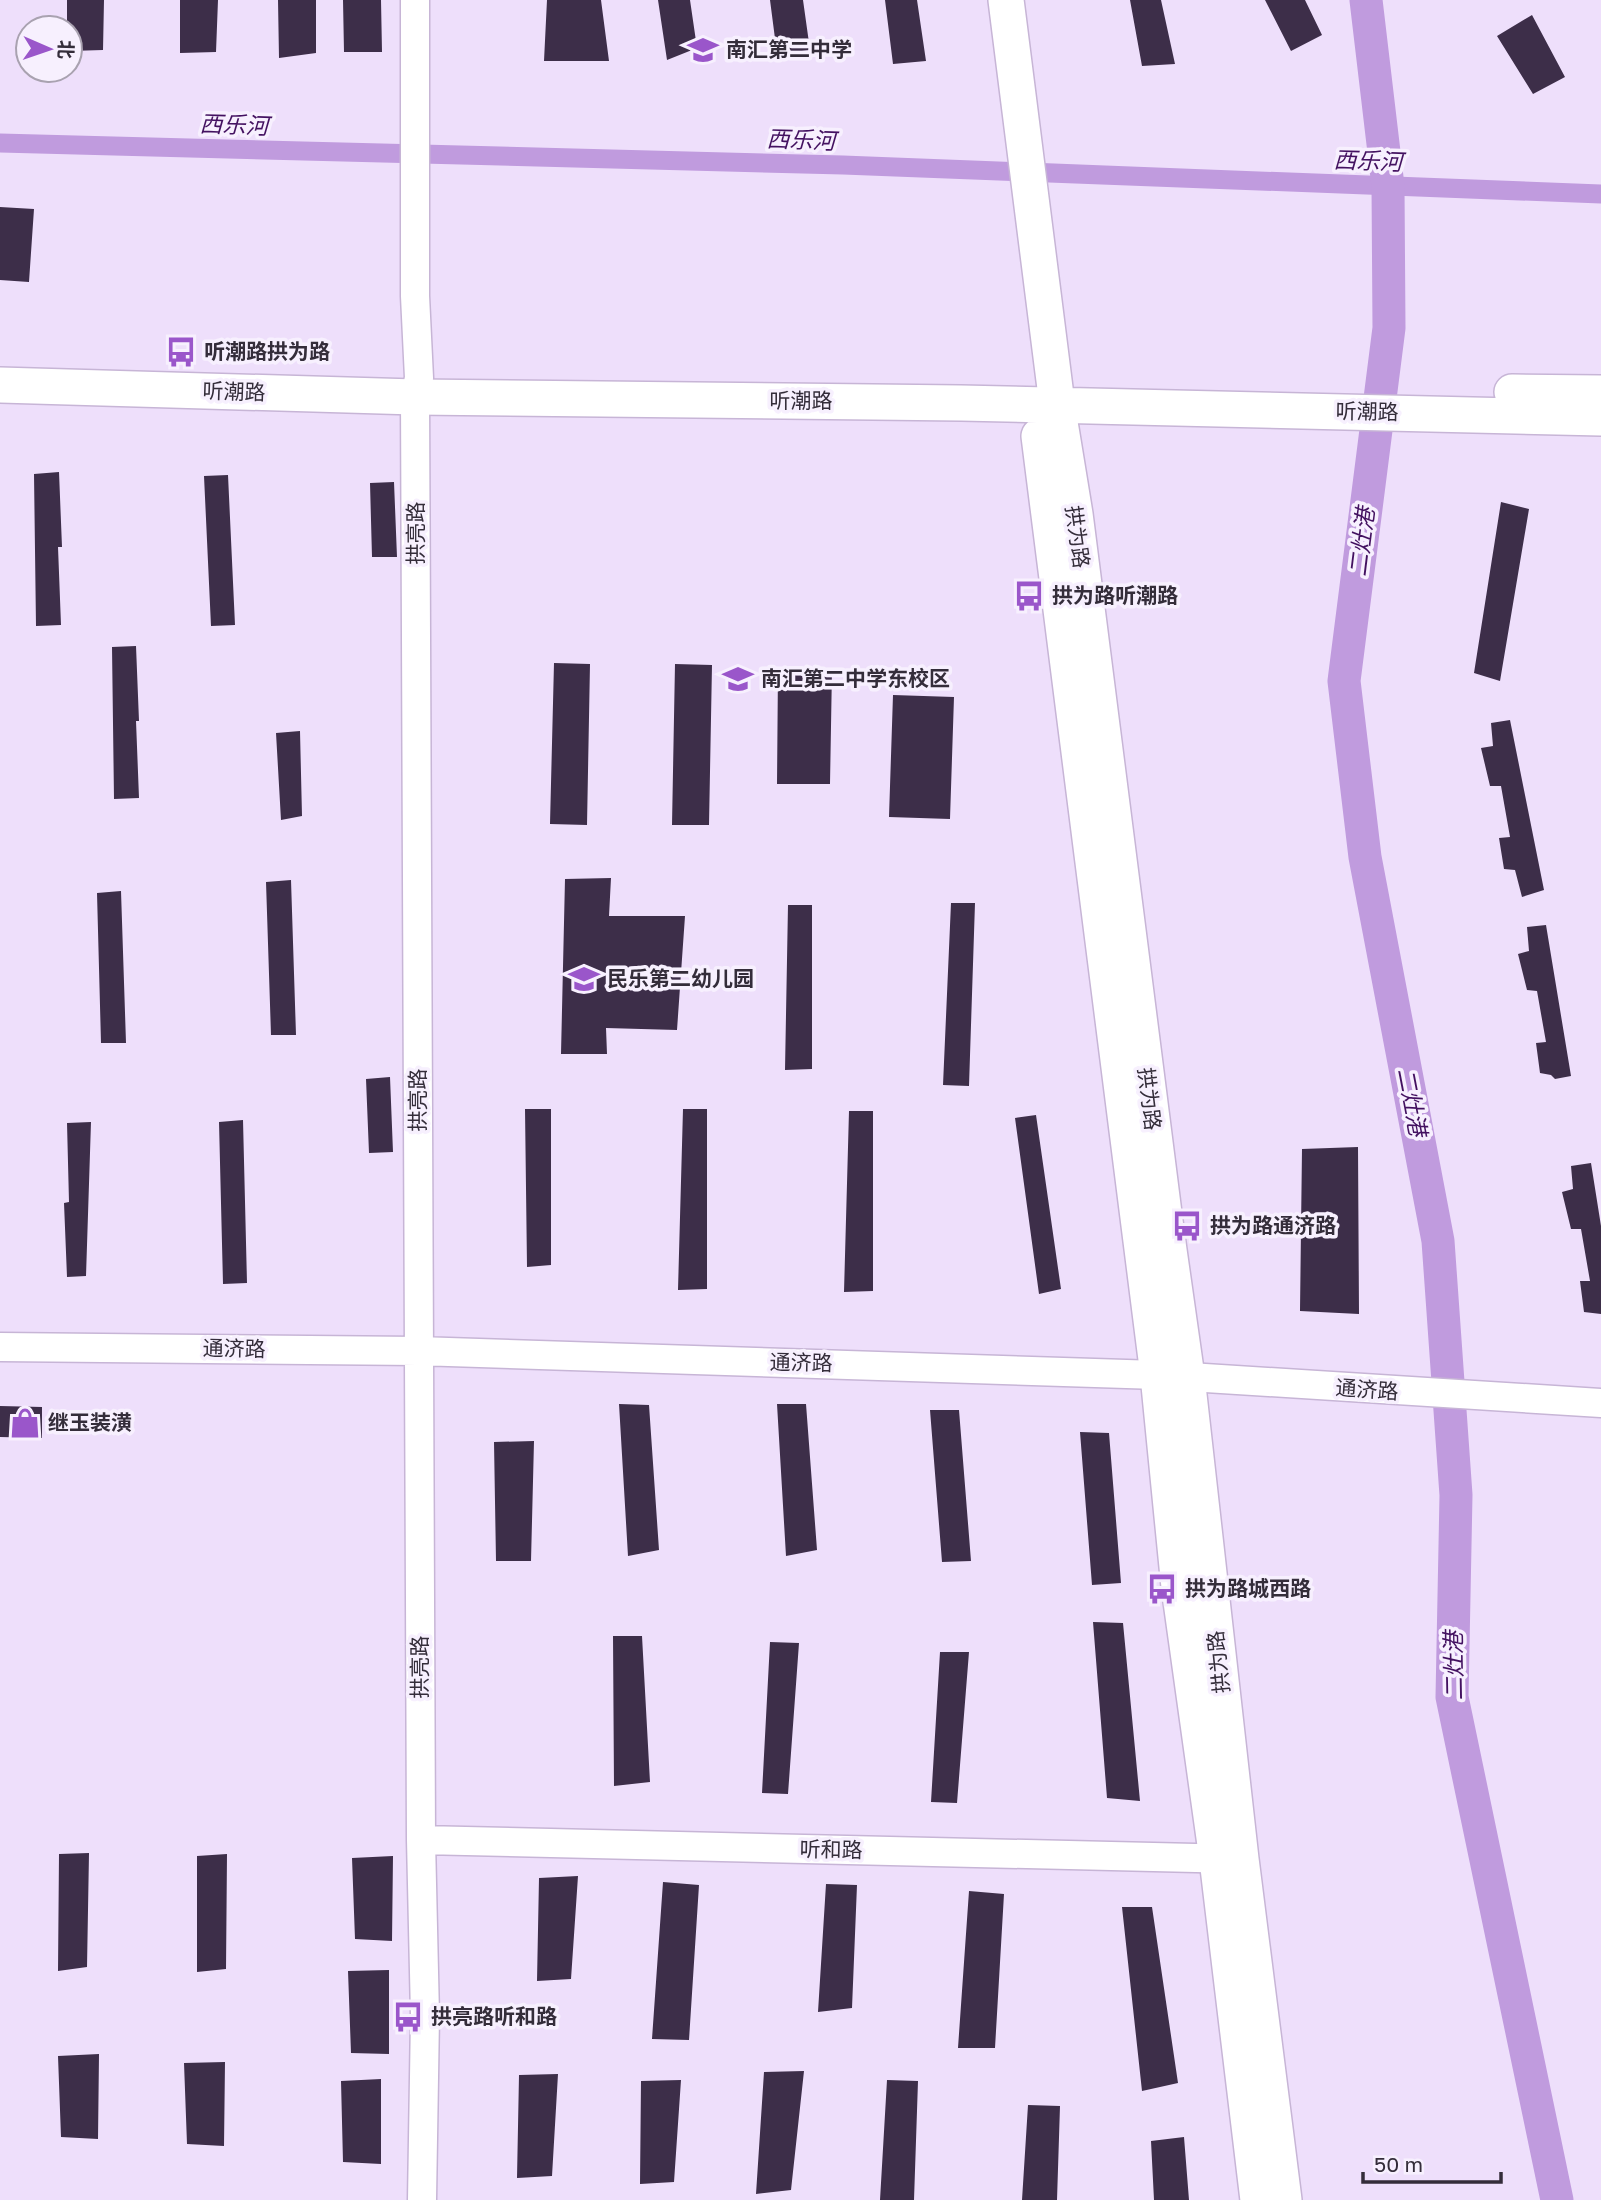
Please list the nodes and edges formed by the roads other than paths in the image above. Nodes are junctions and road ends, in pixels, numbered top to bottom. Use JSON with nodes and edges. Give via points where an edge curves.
{"nodes":[{"id":1,"x":415,"y":0,"type":"edge"},
{"id":2,"x":984,"y":0,"type":"edge"},
{"id":3,"x":1006,"y":0,"type":"edge"},
{"id":4,"x":1011,"y":128,"type":"junction"},
{"id":5,"x":0,"y":364,"type":"edge"},
{"id":6,"x":0,"y":385,"type":"edge"},
{"id":7,"x":417,"y":388,"type":"junction"},
{"id":8,"x":1045,"y":393,"type":"junction"},
{"id":9,"x":1601,"y":393,"type":"edge"},
{"id":10,"x":1443,"y":403,"type":"junction"},
{"id":11,"x":1601,"y":418,"type":"edge"},
{"id":12,"x":0,"y":1347,"type":"edge"},
{"id":13,"x":418,"y":1351,"type":"junction"},
{"id":14,"x":1172,"y":1376,"type":"junction"},
{"id":15,"x":1601,"y":1404,"type":"edge"},
{"id":16,"x":421,"y":1840,"type":"junction"},
{"id":17,"x":1229,"y":1859,"type":"junction"},
{"id":18,"x":422,"y":2200,"type":"edge"},
{"id":19,"x":1258,"y":2200,"type":"edge"},
{"id":20,"x":1284,"y":2200,"type":"edge"}],
"edges":[{"from":1,"to":7,"type":"street","name":"拱亮路"},
{"from":2,"to":4,"type":"main road","name":"拱为路"},
{"from":3,"to":4,"type":"main road","name":"拱为路"},
{"from":4,"to":8,"type":"main road","name":"拱为路"},
{"from":5,"to":7,"type":"main road","name":"听潮路"},
{"from":6,"to":7,"type":"main road","name":"听潮路"},
{"from":7,"to":8,"type":"main road","name":"听潮路"},
{"from":7,"to":13,"type":"street","name":"拱亮路"},
{"from":8,"to":10,"type":"main road","name":"听潮路"},
{"from":8,"to":14,"type":"main road","name":"拱为路"},
{"from":9,"to":10,"type":"main road","name":"听潮路"},
{"from":10,"to":11,"type":"main road","name":"听潮路"},
{"from":12,"to":13,"type":"street","name":"通济路"},
{"from":13,"to":14,"type":"street","name":"通济路"},
{"from":13,"to":16,"type":"street","name":"拱亮路"},
{"from":14,"to":15,"type":"street","name":"通济路"},
{"from":14,"to":17,"type":"main road","name":"拱为路","via":[[1179,1587]]},
{"from":16,"to":17,"type":"street","name":"听和路"},
{"from":16,"to":18,"type":"street","name":"拱亮路","via":[[425,2016]]},
{"from":17,"to":19,"type":"main road","name":"拱为路"},
{"from":17,"to":20,"type":"main road","name":"拱为路"}]}
